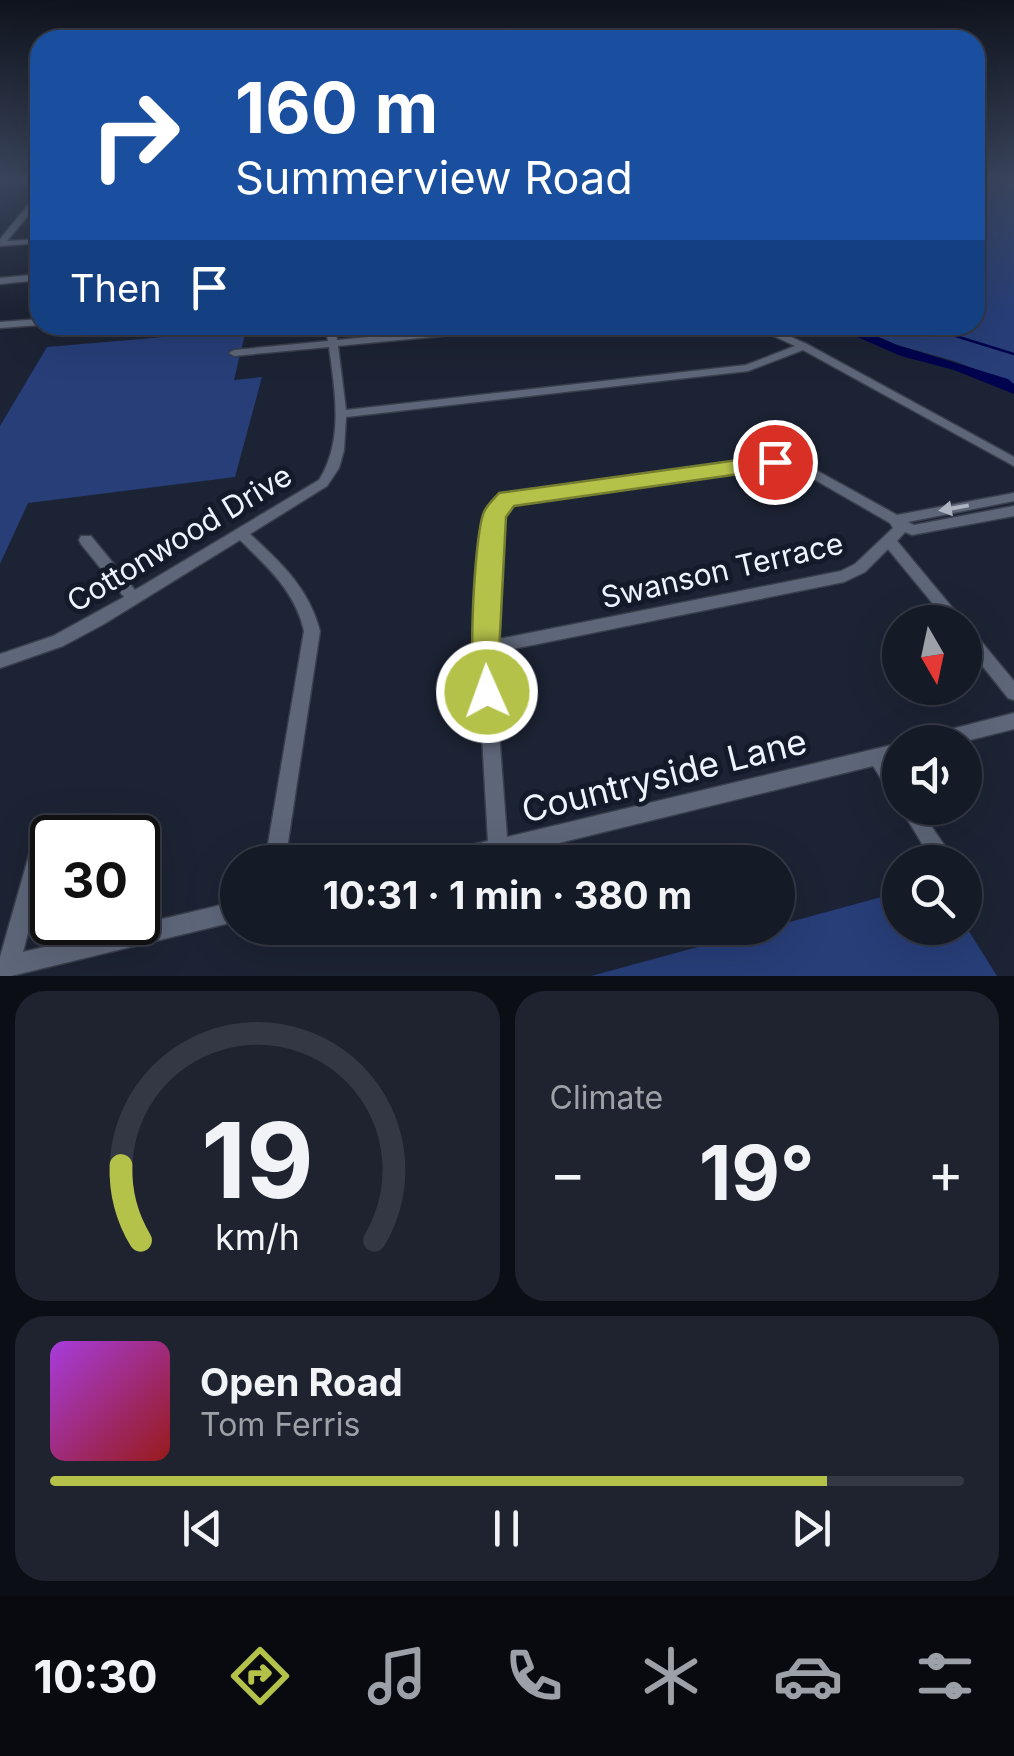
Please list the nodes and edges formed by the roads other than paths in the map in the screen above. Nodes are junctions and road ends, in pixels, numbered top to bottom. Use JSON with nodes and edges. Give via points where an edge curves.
{"nodes":[{"id":1,"x":17,"y":224,"type":"edge"},
{"id":2,"x":30,"y":242,"type":"edge"},
{"id":3,"x":0,"y":244,"type":"edge"},
{"id":4,"x":30,"y":278,"type":"edge"},
{"id":5,"x":0,"y":281,"type":"edge"},
{"id":6,"x":30,"y":323,"type":"edge"},
{"id":7,"x":0,"y":325,"type":"edge"},
{"id":8,"x":332,"y":335,"type":"edge"},
{"id":9,"x":423,"y":335,"type":"edge"},
{"id":10,"x":779,"y":335,"type":"edge"},
{"id":11,"x":333,"y":344,"type":"junction"},
{"id":12,"x":804,"y":346,"type":"junction"},
{"id":13,"x":234,"y":352,"type":"dead end"},
{"id":14,"x":339,"y":414,"type":"junction"},
{"id":15,"x":1014,"y":462,"type":"edge"},
{"id":16,"x":1014,"y":496,"type":"edge"},
{"id":17,"x":1014,"y":511,"type":"edge"},
{"id":18,"x":899,"y":526,"type":"junction"},
{"id":19,"x":242,"y":534,"type":"junction"},
{"id":20,"x":86,"y":540,"type":"dead end"},
{"id":21,"x":890,"y":542,"type":"junction"},
{"id":22,"x":134,"y":599,"type":"junction"},
{"id":23,"x":942,"y":605,"type":"edge"},
{"id":24,"x":485,"y":648,"type":"junction"},
{"id":25,"x":982,"y":654,"type":"edge"},
{"id":26,"x":0,"y":661,"type":"edge"},
{"id":27,"x":1014,"y":693,"type":"edge"},
{"id":28,"x":1014,"y":722,"type":"edge"},
{"id":29,"x":982,"y":730,"type":"edge"},
{"id":30,"x":882,"y":755,"type":"edge"},
{"id":31,"x":877,"y":756,"type":"junction"},
{"id":32,"x":882,"y":764,"type":"edge"},
{"id":33,"x":278,"y":845,"type":"edge"},
{"id":34,"x":498,"y":845,"type":"edge"},
{"id":35,"x":518,"y":845,"type":"edge"},
{"id":36,"x":30,"y":882,"type":"edge"},
{"id":37,"x":220,"y":916,"type":"edge"},
{"id":38,"x":5,"y":967,"type":"edge"}],
"edges":[{"from":1,"to":3,"type":"street"},
{"from":2,"to":3,"type":"street"},
{"from":4,"to":5,"type":"street"},
{"from":6,"to":7,"type":"street"},
{"from":8,"to":11,"type":"street","name":"Cottonwood Drive"},
{"from":9,"to":11,"type":"street"},
{"from":10,"to":12,"type":"street"},
{"from":11,"to":13,"type":"street"},
{"from":11,"to":14,"type":"street","name":"Cottonwood Drive"},
{"from":12,"to":14,"type":"street","via":[[748,368]]},
{"from":12,"to":15,"type":"street"},
{"from":14,"to":19,"type":"street","name":"Cottonwood Drive","via":[[340,453],[330,476]]},
{"from":16,"to":18,"type":"street","one_way":true,"via":[[902,518]]},
{"from":17,"to":18,"type":"street","via":[[912,530]]},
{"from":18,"to":21,"type":"street","name":"Swanson Terrace"},
{"from":18,"to":24,"type":"street","via":[[801,467],[775,462],[516,496],[494,515]]},
{"from":19,"to":22,"type":"street","name":"Cottonwood Drive"},
{"from":19,"to":33,"type":"street","via":[[297,588],[312,630]]},
{"from":20,"to":22,"type":"street"},
{"from":21,"to":23,"type":"street"},
{"from":21,"to":24,"type":"street","name":"Swanson Terrace","via":[[844,576]]},
{"from":22,"to":26,"type":"street","name":"Cottonwood Drive","via":[[58,641]]},
{"from":24,"to":34,"type":"street"},
{"from":25,"to":27,"type":"street"},
{"from":28,"to":29,"type":"street"},
{"from":30,"to":31,"type":"street","name":"Countryside Lane"},
{"from":31,"to":32,"type":"street"},
{"from":31,"to":35,"type":"street","name":"Countryside Lane"},
{"from":36,"to":38,"type":"street"},
{"from":37,"to":38,"type":"street"}]}
